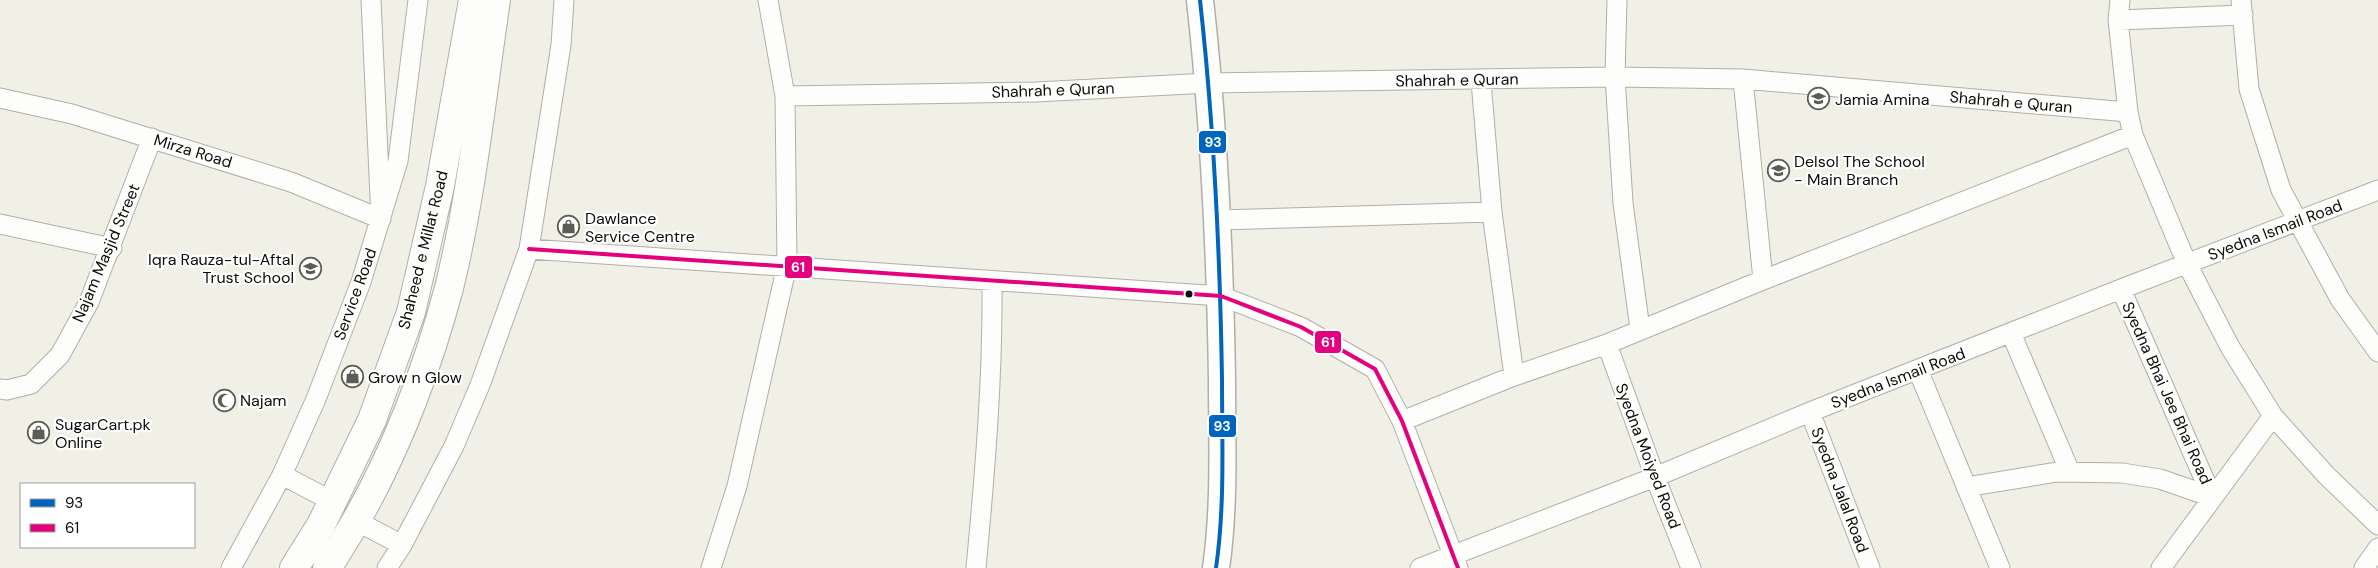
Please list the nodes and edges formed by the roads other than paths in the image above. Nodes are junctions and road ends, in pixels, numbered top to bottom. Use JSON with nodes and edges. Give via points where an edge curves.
{"nodes":[{"id":1,"x":371,"y":0,"type":"edge"},
{"id":2,"x":418,"y":0,"type":"edge"},
{"id":3,"x":508,"y":0,"type":"edge"},
{"id":4,"x":564,"y":0,"type":"edge"},
{"id":5,"x":768,"y":0,"type":"edge"},
{"id":6,"x":1200,"y":0,"type":"edge"},
{"id":7,"x":1617,"y":0,"type":"edge"},
{"id":8,"x":2120,"y":0,"type":"edge"},
{"id":9,"x":481,"y":2,"type":"edge"},
{"id":10,"x":2242,"y":8,"type":"edge"},
{"id":11,"x":2118,"y":20,"type":"junction"},
{"id":12,"x":1615,"y":77,"type":"junction"},
{"id":13,"x":1481,"y":80,"type":"junction"},
{"id":14,"x":1743,"y":80,"type":"junction"},
{"id":15,"x":1209,"y":84,"type":"junction"},
{"id":16,"x":785,"y":96,"type":"junction"},
{"id":17,"x":0,"y":98,"type":"edge"},
{"id":18,"x":2128,"y":112,"type":"junction"},
{"id":19,"x":2133,"y":135,"type":"junction"},
{"id":20,"x":152,"y":138,"type":"junction"},
{"id":21,"x":2378,"y":190,"type":"edge"},
{"id":22,"x":1492,"y":212,"type":"junction"},
{"id":23,"x":381,"y":219,"type":"junction"},
{"id":24,"x":1217,"y":220,"type":"junction"},
{"id":25,"x":2299,"y":222,"type":"junction"},
{"id":26,"x":0,"y":224,"type":"edge"},
{"id":27,"x":112,"y":248,"type":"junction"},
{"id":28,"x":529,"y":250,"type":"junction"},
{"id":29,"x":2187,"y":264,"type":"junction"},
{"id":30,"x":787,"y":265,"type":"junction"},
{"id":31,"x":1763,"y":280,"type":"junction"},
{"id":32,"x":992,"y":281,"type":"junction"},
{"id":33,"x":2121,"y":289,"type":"junction"},
{"id":34,"x":1221,"y":296,"type":"junction"},
{"id":35,"x":1640,"y":329,"type":"junction"},
{"id":36,"x":2011,"y":333,"type":"junction"},
{"id":37,"x":1607,"y":344,"type":"junction"},
{"id":38,"x":2378,"y":352,"type":"edge"},
{"id":39,"x":1918,"y":370,"type":"junction"},
{"id":40,"x":1514,"y":376,"type":"junction"},
{"id":41,"x":0,"y":389,"type":"edge"},
{"id":42,"x":1810,"y":412,"type":"junction"},
{"id":43,"x":2273,"y":416,"type":"junction"},
{"id":44,"x":1402,"y":421,"type":"junction"},
{"id":45,"x":385,"y":442,"type":"junction"},
{"id":46,"x":2070,"y":472,"type":"junction"},
{"id":47,"x":282,"y":475,"type":"junction"},
{"id":48,"x":1655,"y":477,"type":"junction"},
{"id":49,"x":1966,"y":487,"type":"junction"},
{"id":50,"x":2212,"y":497,"type":"junction"},
{"id":51,"x":332,"y":501,"type":"junction"},
{"id":52,"x":2378,"y":525,"type":"edge"},
{"id":53,"x":366,"y":526,"type":"junction"},
{"id":54,"x":1220,"y":540,"type":"junction"},
{"id":55,"x":402,"y":546,"type":"junction"},
{"id":56,"x":2378,"y":548,"type":"edge"},
{"id":57,"x":1456,"y":562,"type":"edge"},
{"id":58,"x":231,"y":568,"type":"edge"},
{"id":59,"x":294,"y":568,"type":"edge"},
{"id":60,"x":305,"y":568,"type":"edge"},
{"id":61,"x":327,"y":568,"type":"edge"},
{"id":62,"x":340,"y":568,"type":"edge"},
{"id":63,"x":387,"y":568,"type":"edge"},
{"id":64,"x":710,"y":568,"type":"edge"},
{"id":65,"x":976,"y":568,"type":"edge"},
{"id":66,"x":1216,"y":568,"type":"edge"},
{"id":67,"x":1230,"y":568,"type":"edge"},
{"id":68,"x":1420,"y":568,"type":"edge"},
{"id":69,"x":1691,"y":568,"type":"edge"},
{"id":70,"x":1870,"y":568,"type":"edge"},
{"id":71,"x":2000,"y":568,"type":"edge"},
{"id":72,"x":2161,"y":568,"type":"edge"},
{"id":73,"x":2364,"y":568,"type":"edge"}],
"edges":[{"from":1,"to":23,"type":"street"},
{"from":2,"to":23,"type":"street","name":"Service Road","via":[[398,161]]},
{"from":3,"to":53,"type":"main road","via":[[489,159],[450,320],[420,406]]},
{"from":4,"to":28,"type":"street","via":[[561,45]]},
{"from":5,"to":16,"type":"street"},
{"from":6,"to":15,"type":"street"},
{"from":7,"to":12,"type":"street"},
{"from":8,"to":11,"type":"street"},
{"from":9,"to":45,"type":"main road","via":[[479,34],[444,231]]},
{"from":9,"to":51,"type":"main road","name":"Shaheed e Millat Road","via":[[411,312],[372,420]]},
{"from":10,"to":11,"type":"street"},
{"from":10,"to":25,"type":"street","via":[[2249,90],[2281,190]]},
{"from":11,"to":18,"type":"street"},
{"from":12,"to":13,"type":"street","name":"Shahrah e Quran"},
{"from":12,"to":14,"type":"street","name":"Shahrah e Quran"},
{"from":12,"to":35,"type":"street","via":[[1623,203]]},
{"from":13,"to":15,"type":"street","name":"Shahrah e Quran"},
{"from":13,"to":22,"type":"street"},
{"from":14,"to":18,"type":"street","name":"Shahrah e Quran"},
{"from":14,"to":31,"type":"street"},
{"from":15,"to":16,"type":"street","name":"Shahrah e Quran","via":[[1036,92]]},
{"from":15,"to":24,"type":"street"},
{"from":16,"to":30,"type":"street"},
{"from":17,"to":20,"type":"street","name":"Mirza Road","via":[[72,114]]},
{"from":18,"to":19,"type":"street"},
{"from":19,"to":29,"type":"street"},
{"from":19,"to":31,"type":"street"},
{"from":20,"to":23,"type":"street","name":"Mirza Road","via":[[291,182]]},
{"from":20,"to":27,"type":"street","name":"Najam Masjid Street"},
{"from":21,"to":25,"type":"street","name":"Syedna Ismail Road"},
{"from":22,"to":24,"type":"street"},
{"from":22,"to":40,"type":"street"},
{"from":23,"to":47,"type":"street","name":"Service Road","via":[[361,282],[316,399]]},
{"from":24,"to":34,"type":"street"},
{"from":25,"to":29,"type":"street","name":"Syedna Ismail Road"},
{"from":25,"to":38,"type":"street","via":[[2340,299]]},
{"from":26,"to":27,"type":"street"},
{"from":27,"to":41,"type":"street","name":"Najam Masjid Street","via":[[89,302],[60,355],[31,384]]},
{"from":28,"to":30,"type":"street"},
{"from":28,"to":55,"type":"street","via":[[454,446]]},
{"from":29,"to":33,"type":"street","name":"Syedna Ismail Road"},
{"from":29,"to":43,"type":"street","via":[[2230,348]]},
{"from":30,"to":32,"type":"street"},
{"from":30,"to":64,"type":"street","via":[[737,486]]},
{"from":31,"to":35,"type":"street"},
{"from":32,"to":34,"type":"street"},
{"from":32,"to":65,"type":"street","via":[[993,353]]},
{"from":33,"to":36,"type":"street","name":"Syedna Ismail Road"},
{"from":33,"to":50,"type":"street","name":"Syedna Bhai Jee Bhai Road"},
{"from":34,"to":44,"type":"street","via":[[1301,327],[1375,370]]},
{"from":34,"to":54,"type":"street"},
{"from":35,"to":37,"type":"street"},
{"from":36,"to":39,"type":"street","name":"Syedna Ismail Road"},
{"from":36,"to":46,"type":"street"},
{"from":37,"to":40,"type":"street"},
{"from":37,"to":48,"type":"street","name":"Syedna Moiyed Road"},
{"from":39,"to":42,"type":"street","name":"Syedna Ismail Road"},
{"from":39,"to":49,"type":"street"},
{"from":40,"to":44,"type":"street"},
{"from":42,"to":48,"type":"street","name":"Syedna Ismail Road"},
{"from":42,"to":70,"type":"street","name":"Syedna Jalal Road"},
{"from":43,"to":50,"type":"street"},
{"from":43,"to":52,"type":"street","via":[[2326,475]]},
{"from":44,"to":57,"type":"street"},
{"from":45,"to":60,"type":"main road"},
{"from":45,"to":61,"type":"main road","via":[[351,529]]},
{"from":46,"to":49,"type":"street"},
{"from":46,"to":50,"type":"street","via":[[2122,472],[2160,479]]},
{"from":47,"to":51,"type":"street"},
{"from":47,"to":58,"type":"street","name":"Service Road"},
{"from":48,"to":57,"type":"street","name":"Syedna Ismail Road"},
{"from":48,"to":69,"type":"street","name":"Syedna Moiyed Road"},
{"from":49,"to":71,"type":"street"},
{"from":50,"to":72,"type":"street"},
{"from":51,"to":59,"type":"main road","name":"Shaheed e Millat Road"},
{"from":53,"to":55,"type":"street"},
{"from":53,"to":62,"type":"main road"},
{"from":54,"to":66,"type":"street"},
{"from":54,"to":67,"type":"street"},
{"from":55,"to":63,"type":"street"},
{"from":56,"to":73,"type":"street"},
{"from":57,"to":68,"type":"street","name":"Syedna Ismail Road"}]}
